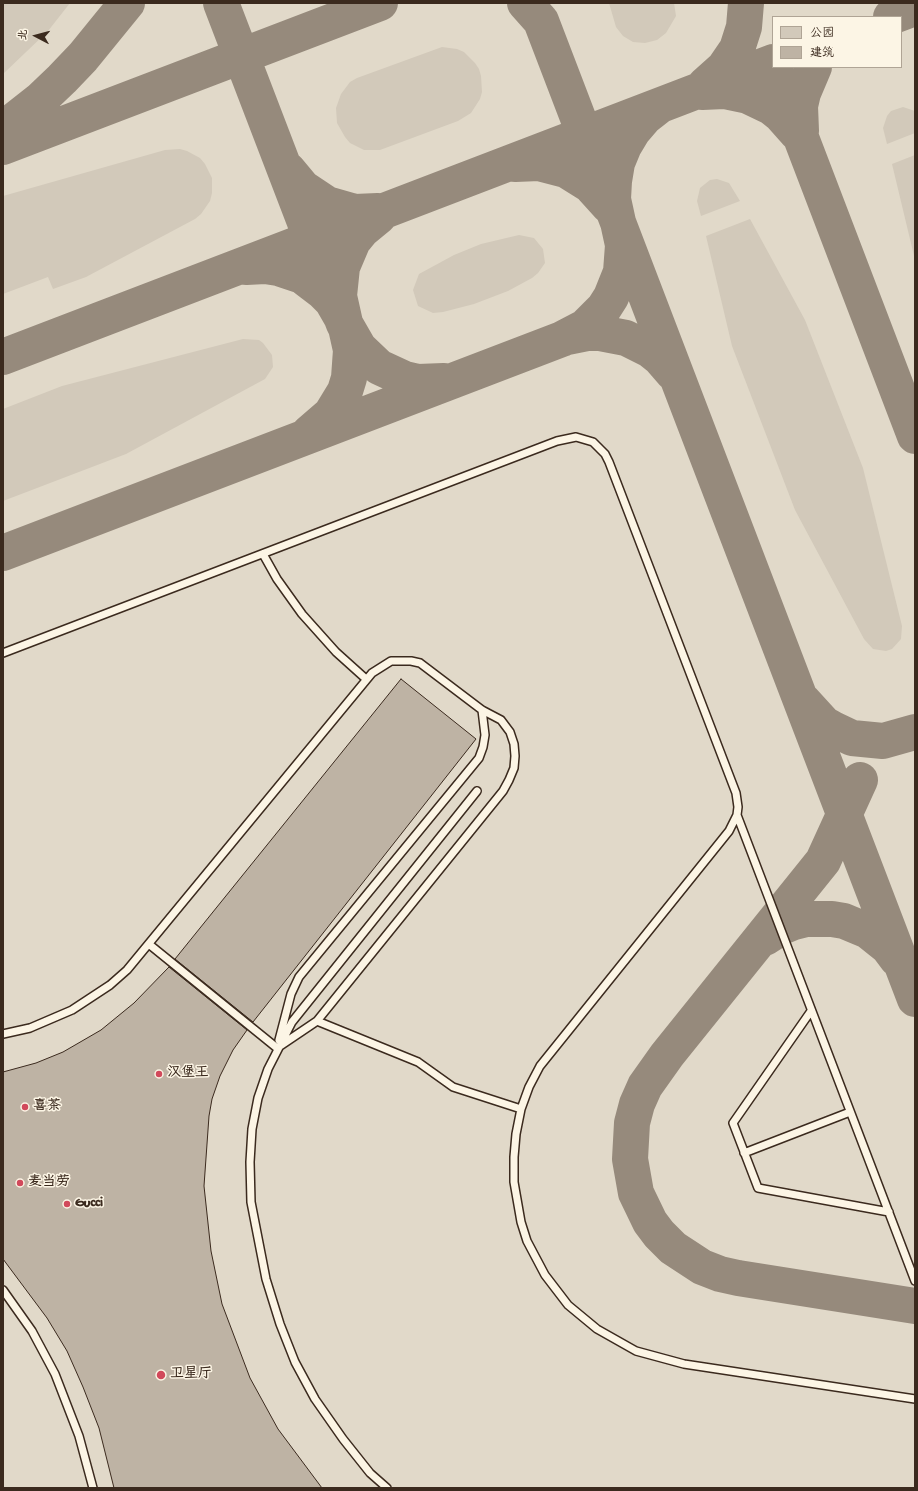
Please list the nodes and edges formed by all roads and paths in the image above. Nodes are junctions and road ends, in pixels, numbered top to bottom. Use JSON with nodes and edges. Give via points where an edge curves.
{"nodes":[{"id":1,"x":263,"y":554,"type":"junction"},
{"id":2,"x":3,"y":653,"type":"edge"},
{"id":3,"x":366,"y":679,"type":"junction"},
{"id":4,"x":482,"y":710,"type":"junction"},
{"id":5,"x":477,"y":791,"type":"dead end"},
{"id":6,"x":737,"y":815,"type":"junction"},
{"id":7,"x":150,"y":945,"type":"junction"},
{"id":8,"x":811,"y":1011,"type":"junction"},
{"id":9,"x":317,"y":1021,"type":"junction"},
{"id":10,"x":3,"y":1034,"type":"edge"},
{"id":11,"x":277,"y":1048,"type":"junction"},
{"id":12,"x":521,"y":1109,"type":"junction"},
{"id":13,"x":850,"y":1112,"type":"junction"},
{"id":14,"x":744,"y":1153,"type":"junction"},
{"id":15,"x":888,"y":1212,"type":"junction"},
{"id":16,"x":915,"y":1281,"type":"edge"},
{"id":17,"x":3,"y":1290,"type":"edge"},
{"id":18,"x":915,"y":1399,"type":"edge"},
{"id":19,"x":94,"y":1488,"type":"edge"},
{"id":20,"x":387,"y":1488,"type":"edge"}],
"edges":[{"from":1,"to":2,"type":"lane"},
{"from":1,"to":3,"type":"lane","via":[[302,614],[336,652]]},
{"from":1,"to":6,"type":"lane","via":[[557,441],[576,438],[593,442],[605,454],[615,476],[736,793]]},
{"from":3,"to":4,"type":"lane","via":[[382,665],[391,661],[411,661],[429,669]]},
{"from":3,"to":7,"type":"lane"},
{"from":4,"to":9,"type":"lane","via":[[501,720],[510,732],[514,744],[514,768],[509,780],[503,791]]},
{"from":4,"to":11,"type":"lane","via":[[485,735],[479,758],[299,977],[284,1017]]},
{"from":5,"to":11,"type":"lane","via":[[301,1009]]},
{"from":6,"to":8,"type":"lane"},
{"from":6,"to":12,"type":"lane","via":[[729,831],[540,1066]]},
{"from":7,"to":10,"type":"lane","via":[[127,970],[93,998],[52,1019]]},
{"from":7,"to":11,"type":"lane"},
{"from":8,"to":13,"type":"lane"},
{"from":8,"to":14,"type":"lane","via":[[733,1122]]},
{"from":9,"to":11,"type":"lane"},
{"from":9,"to":12,"type":"lane","via":[[418,1062],[454,1087]]},
{"from":11,"to":20,"type":"lane","via":[[258,1098],[251,1144],[251,1202],[266,1279],[295,1362],[315,1399],[366,1468]]},
{"from":12,"to":18,"type":"lane","via":[[516,1134],[514,1182],[516,1203],[527,1241],[556,1290],[581,1317],[597,1329],[636,1351],[668,1361]]},
{"from":13,"to":14,"type":"lane"},
{"from":13,"to":15,"type":"lane"},
{"from":14,"to":15,"type":"lane","via":[[758,1188]]},
{"from":15,"to":16,"type":"lane"},
{"from":17,"to":19,"type":"lane","via":[[32,1331],[55,1374],[74,1419]]}]}
